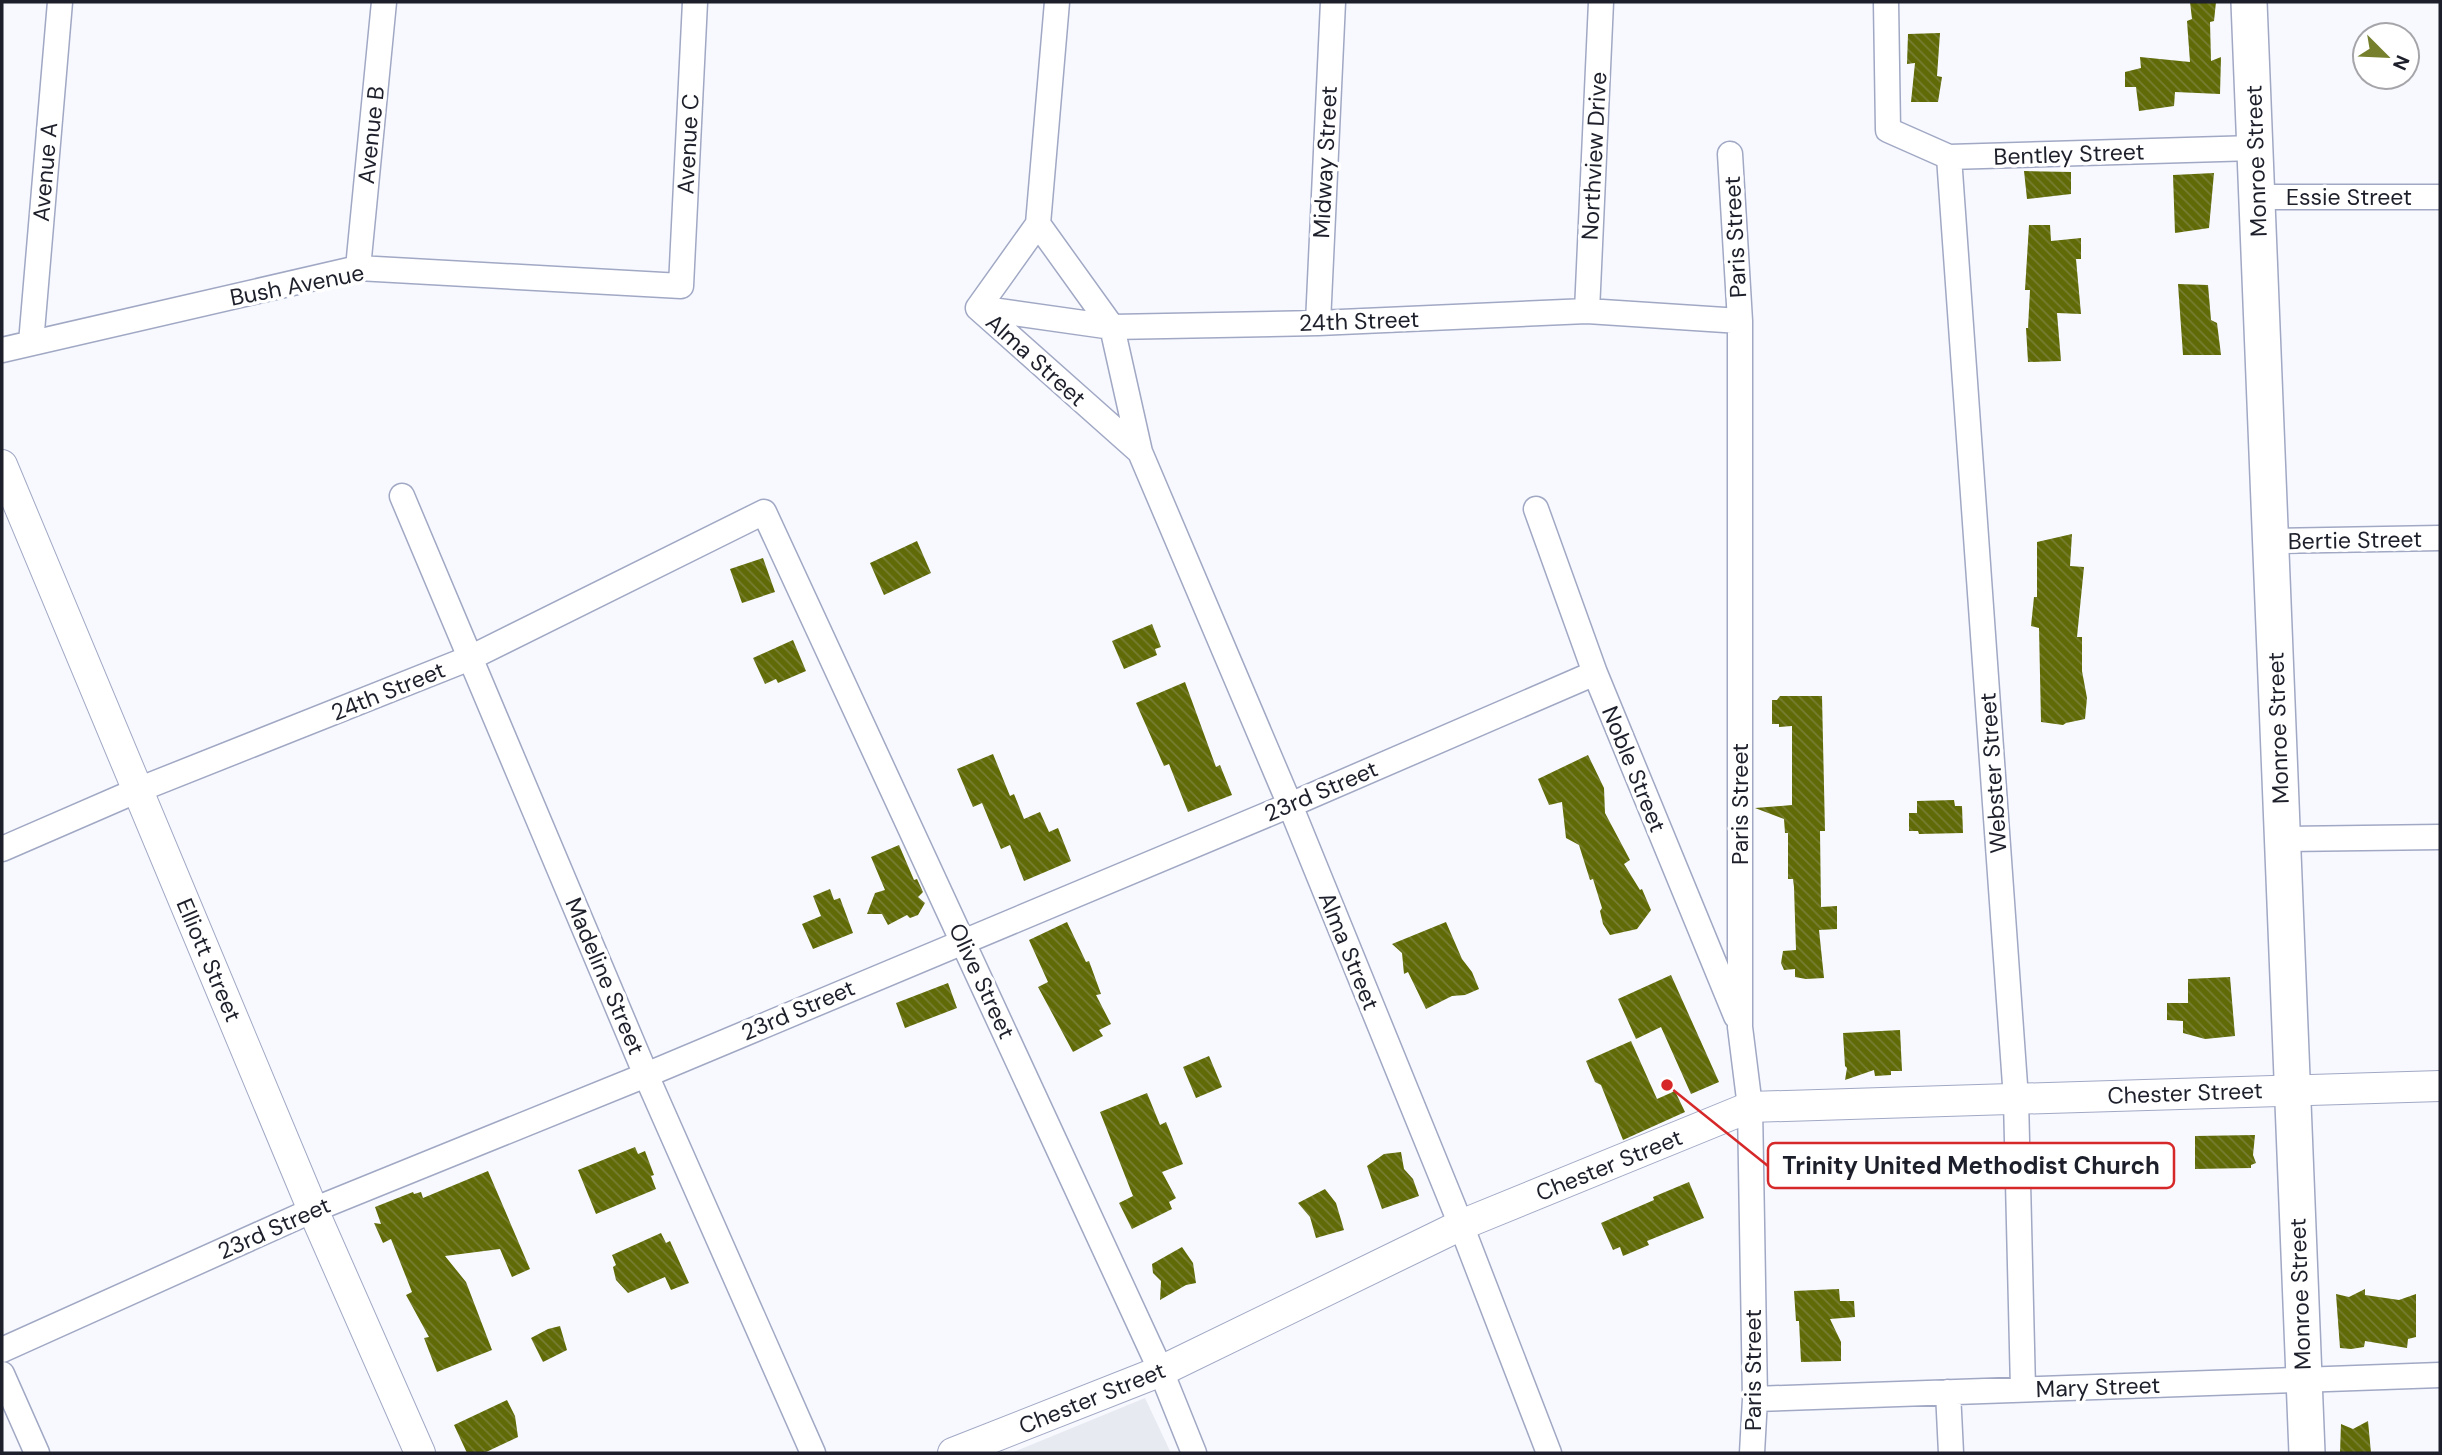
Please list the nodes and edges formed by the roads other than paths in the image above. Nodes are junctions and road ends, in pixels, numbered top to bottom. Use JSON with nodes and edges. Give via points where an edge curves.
{"nodes":[{"id":1,"x":60,"y":2,"type":"edge"},
{"id":2,"x":384,"y":2,"type":"edge"},
{"id":3,"x":695,"y":2,"type":"edge"},
{"id":4,"x":1057,"y":2,"type":"edge"},
{"id":5,"x":1333,"y":2,"type":"edge"},
{"id":6,"x":1601,"y":2,"type":"edge"},
{"id":7,"x":1886,"y":2,"type":"edge"},
{"id":8,"x":2249,"y":2,"type":"edge"},
{"id":9,"x":2255,"y":148,"type":"junction"},
{"id":10,"x":1730,"y":154,"type":"dead end"},
{"id":11,"x":1949,"y":157,"type":"junction"},
{"id":12,"x":2257,"y":197,"type":"junction"},
{"id":13,"x":2440,"y":197,"type":"edge"},
{"id":14,"x":1038,"y":224,"type":"junction"},
{"id":15,"x":358,"y":268,"type":"junction"},
{"id":16,"x":681,"y":286,"type":"joint"},
{"id":17,"x":978,"y":308,"type":"junction"},
{"id":18,"x":1587,"y":311,"type":"junction"},
{"id":19,"x":1740,"y":321,"type":"junction"},
{"id":20,"x":1318,"y":323,"type":"junction"},
{"id":21,"x":1112,"y":327,"type":"junction"},
{"id":22,"x":31,"y":343,"type":"junction"},
{"id":23,"x":2,"y":349,"type":"edge"},
{"id":24,"x":1140,"y":452,"type":"junction"},
{"id":25,"x":2,"y":465,"type":"edge"},
{"id":26,"x":402,"y":496,"type":"dead end"},
{"id":27,"x":1536,"y":509,"type":"dead end"},
{"id":28,"x":764,"y":512,"type":"joint"},
{"id":29,"x":2440,"y":538,"type":"edge"},
{"id":30,"x":2271,"y":541,"type":"junction"},
{"id":31,"x":470,"y":659,"type":"junction"},
{"id":32,"x":1595,"y":673,"type":"junction"},
{"id":33,"x":138,"y":790,"type":"junction"},
{"id":34,"x":1290,"y":805,"type":"junction"},
{"id":35,"x":2440,"y":837,"type":"edge"},
{"id":36,"x":2282,"y":839,"type":"junction"},
{"id":37,"x":2,"y":849,"type":"edge"},
{"id":38,"x":963,"y":940,"type":"junction"},
{"id":39,"x":1740,"y":1027,"type":"junction"},
{"id":40,"x":646,"y":1075,"type":"junction"},
{"id":41,"x":2440,"y":1086,"type":"edge"},
{"id":42,"x":2292,"y":1090,"type":"junction"},
{"id":43,"x":2017,"y":1099,"type":"junction"},
{"id":44,"x":1750,"y":1107,"type":"junction"},
{"id":45,"x":313,"y":1210,"type":"junction"},
{"id":46,"x":1461,"y":1225,"type":"junction"},
{"id":47,"x":2,"y":1350,"type":"edge"},
{"id":48,"x":1161,"y":1371,"type":"junction"},
{"id":49,"x":2,"y":1374,"type":"edge"},
{"id":50,"x":2440,"y":1375,"type":"edge"},
{"id":51,"x":2304,"y":1380,"type":"junction"},
{"id":52,"x":2022,"y":1389,"type":"junction"},
{"id":53,"x":1948,"y":1392,"type":"junction"},
{"id":54,"x":1755,"y":1399,"type":"junction"},
{"id":55,"x":37,"y":1453,"type":"edge"},
{"id":56,"x":420,"y":1453,"type":"edge"},
{"id":57,"x":813,"y":1453,"type":"edge"},
{"id":58,"x":953,"y":1453,"type":"edge"},
{"id":59,"x":1194,"y":1453,"type":"edge"},
{"id":60,"x":1549,"y":1453,"type":"edge"},
{"id":61,"x":1752,"y":1453,"type":"edge"},
{"id":62,"x":1951,"y":1453,"type":"edge"},
{"id":63,"x":2306,"y":1453,"type":"edge"}],
"edges":[{"from":1,"to":22,"type":"street","name":"Avenue A"},
{"from":2,"to":15,"type":"street","name":"Avenue B"},
{"from":3,"to":16,"type":"street","name":"Avenue C"},
{"from":4,"to":14,"type":"street"},
{"from":5,"to":20,"type":"street","name":"Midway Street"},
{"from":6,"to":18,"type":"street","name":"Northview Drive"},
{"from":7,"to":11,"type":"street","name":"Bentley Street","via":[[1888,130]]},
{"from":8,"to":9,"type":"main road","name":"Monroe Street"},
{"from":9,"to":11,"type":"street","name":"Bentley Street"},
{"from":9,"to":12,"type":"main road","name":"Monroe Street"},
{"from":10,"to":19,"type":"street","name":"Paris Street"},
{"from":11,"to":43,"type":"street","name":"Webster Street"},
{"from":12,"to":13,"type":"street","name":"Essie Street"},
{"from":12,"to":30,"type":"main road","name":"Monroe Street"},
{"from":14,"to":17,"type":"street","name":"Alma Street"},
{"from":14,"to":21,"type":"street","name":"Alma Street"},
{"from":15,"to":16,"type":"street","name":"Bush Avenue"},
{"from":15,"to":22,"type":"street","name":"Bush Avenue"},
{"from":17,"to":21,"type":"street","name":"24th Street"},
{"from":17,"to":24,"type":"street","name":"Alma Street"},
{"from":18,"to":19,"type":"street","name":"24th Street"},
{"from":18,"to":20,"type":"street","name":"24th Street"},
{"from":19,"to":39,"type":"street","name":"Paris Street"},
{"from":20,"to":21,"type":"street","name":"24th Street"},
{"from":21,"to":24,"type":"street","name":"Alma Street"},
{"from":22,"to":23,"type":"street","name":"Bush Avenue"},
{"from":24,"to":34,"type":"street","name":"Alma Street"},
{"from":25,"to":33,"type":"street","name":"Elliott Street"},
{"from":26,"to":31,"type":"street","name":"Madeline Street"},
{"from":27,"to":32,"type":"street","name":"Noble Street"},
{"from":28,"to":31,"type":"street","name":"24th Street"},
{"from":28,"to":38,"type":"street","name":"Olive Street"},
{"from":29,"to":30,"type":"street","name":"Bertie Street"},
{"from":30,"to":36,"type":"main road","name":"Monroe Street"},
{"from":31,"to":33,"type":"street","name":"24th Street"},
{"from":31,"to":40,"type":"street","name":"Madeline Street"},
{"from":32,"to":34,"type":"street","name":"23rd Street"},
{"from":32,"to":39,"type":"street","name":"Noble Street"},
{"from":33,"to":37,"type":"street","name":"24th Street"},
{"from":33,"to":45,"type":"street","name":"Elliott Street"},
{"from":34,"to":38,"type":"street","name":"23rd Street"},
{"from":34,"to":46,"type":"street","name":"Alma Street"},
{"from":35,"to":36,"type":"street"},
{"from":36,"to":42,"type":"main road","name":"Monroe Street"},
{"from":38,"to":40,"type":"street","name":"23rd Street"},
{"from":38,"to":48,"type":"street","name":"Olive Street"},
{"from":39,"to":44,"type":"street","name":"Paris Street"},
{"from":40,"to":45,"type":"street","name":"23rd Street"},
{"from":40,"to":57,"type":"street","name":"Madeline Street"},
{"from":41,"to":42,"type":"street","name":"Chester Street"},
{"from":42,"to":43,"type":"street","name":"Chester Street"},
{"from":42,"to":51,"type":"main road","name":"Monroe Street"},
{"from":43,"to":44,"type":"street","name":"Chester Street"},
{"from":43,"to":52,"type":"street","name":"Webster Street"},
{"from":44,"to":46,"type":"street","name":"Chester Street"},
{"from":44,"to":54,"type":"street","name":"Paris Street"},
{"from":45,"to":47,"type":"street","name":"23rd Street"},
{"from":45,"to":56,"type":"street","name":"Elliott Street"},
{"from":46,"to":48,"type":"street","name":"Chester Street"},
{"from":46,"to":60,"type":"street","name":"Alma Street"},
{"from":48,"to":58,"type":"street","name":"Chester Street"},
{"from":48,"to":59,"type":"street","name":"Olive Street"},
{"from":49,"to":55,"type":"street"},
{"from":50,"to":51,"type":"street","name":"Mary Street"},
{"from":51,"to":52,"type":"street","name":"Mary Street"},
{"from":51,"to":63,"type":"main road","name":"Monroe Street"},
{"from":52,"to":53,"type":"street","name":"Mary Street"},
{"from":53,"to":54,"type":"street","name":"Mary Street"},
{"from":53,"to":62,"type":"street"},
{"from":54,"to":61,"type":"street","name":"Paris Street"}]}
